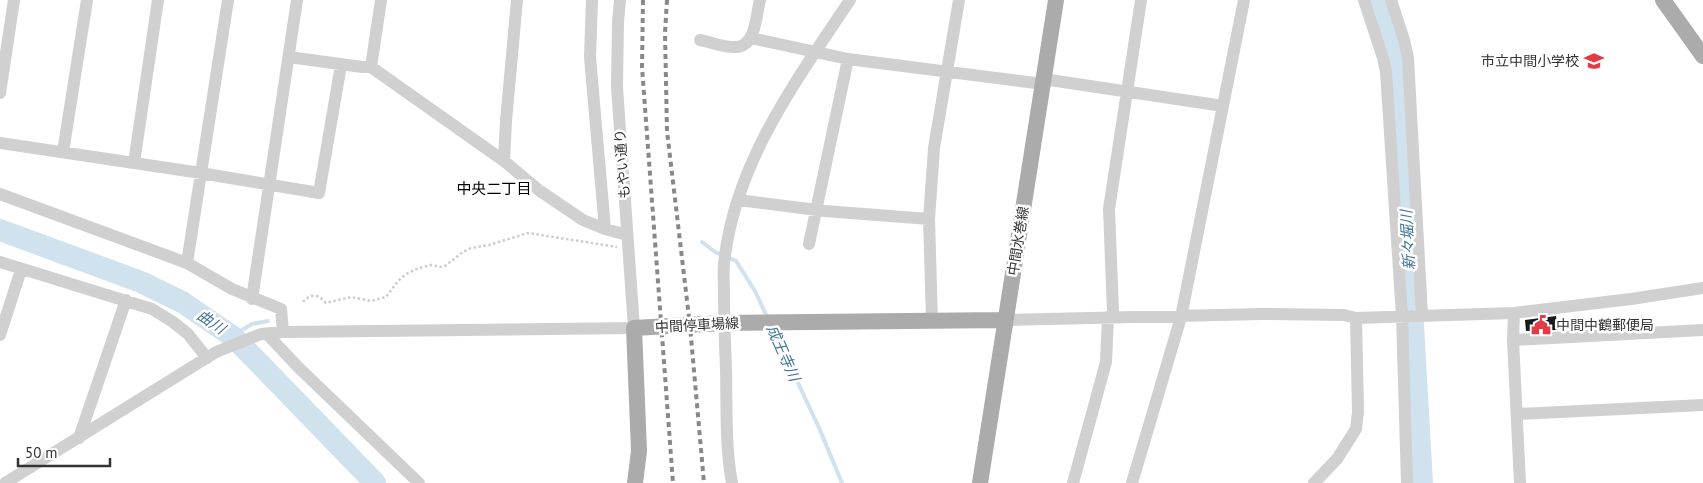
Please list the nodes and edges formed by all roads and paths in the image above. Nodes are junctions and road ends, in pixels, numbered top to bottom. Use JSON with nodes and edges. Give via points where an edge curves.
{"nodes":[{"id":1,"x":14,"y":0,"type":"edge"},
{"id":2,"x":87,"y":0,"type":"edge"},
{"id":3,"x":158,"y":0,"type":"edge"},
{"id":4,"x":228,"y":0,"type":"edge"},
{"id":5,"x":297,"y":0,"type":"edge"},
{"id":6,"x":381,"y":0,"type":"edge"},
{"id":7,"x":517,"y":0,"type":"edge"},
{"id":8,"x":592,"y":0,"type":"edge"},
{"id":9,"x":620,"y":0,"type":"edge"},
{"id":10,"x":760,"y":0,"type":"edge"},
{"id":11,"x":850,"y":0,"type":"edge"},
{"id":12,"x":959,"y":0,"type":"edge"},
{"id":13,"x":1056,"y":0,"type":"edge"},
{"id":14,"x":1141,"y":0,"type":"edge"},
{"id":15,"x":1244,"y":0,"type":"edge"},
{"id":16,"x":1364,"y":0,"type":"edge"},
{"id":17,"x":1391,"y":0,"type":"edge"},
{"id":18,"x":1663,"y":0,"type":"edge"},
{"id":19,"x":751,"y":38,"type":"junction"},
{"id":20,"x":700,"y":40,"type":"dead end"},
{"id":21,"x":815,"y":52,"type":"junction"},
{"id":22,"x":1703,"y":56,"type":"edge"},
{"id":23,"x":289,"y":57,"type":"junction"},
{"id":24,"x":848,"y":59,"type":"junction"},
{"id":25,"x":341,"y":65,"type":"junction"},
{"id":26,"x":371,"y":67,"type":"junction"},
{"id":27,"x":947,"y":70,"type":"junction"},
{"id":28,"x":1043,"y":84,"type":"junction"},
{"id":29,"x":1127,"y":91,"type":"junction"},
{"id":30,"x":0,"y":93,"type":"edge"},
{"id":31,"x":1223,"y":106,"type":"junction"},
{"id":32,"x":0,"y":143,"type":"edge"},
{"id":33,"x":63,"y":152,"type":"junction"},
{"id":34,"x":504,"y":162,"type":"junction"},
{"id":35,"x":134,"y":163,"type":"junction"},
{"id":36,"x":202,"y":172,"type":"junction"},
{"id":37,"x":270,"y":185,"type":"junction"},
{"id":38,"x":0,"y":194,"type":"edge"},
{"id":39,"x":738,"y":200,"type":"junction"},
{"id":40,"x":815,"y":210,"type":"junction"},
{"id":41,"x":929,"y":220,"type":"junction"},
{"id":42,"x":605,"y":229,"type":"junction"},
{"id":43,"x":627,"y":235,"type":"junction"},
{"id":44,"x":809,"y":244,"type":"dead end"},
{"id":45,"x":628,"y":249,"type":"junction"},
{"id":46,"x":0,"y":262,"type":"edge"},
{"id":47,"x":187,"y":263,"type":"junction"},
{"id":48,"x":21,"y":270,"type":"junction"},
{"id":49,"x":1703,"y":288,"type":"edge"},
{"id":50,"x":252,"y":298,"type":"junction"},
{"id":51,"x":126,"y":300,"type":"junction"},
{"id":52,"x":303,"y":302,"type":"dead end"},
{"id":53,"x":1514,"y":313,"type":"junction"},
{"id":54,"x":1420,"y":315,"type":"junction"},
{"id":55,"x":1403,"y":316,"type":"junction"},
{"id":56,"x":1181,"y":317,"type":"junction"},
{"id":57,"x":1108,"y":318,"type":"junction"},
{"id":58,"x":1356,"y":318,"type":"junction"},
{"id":59,"x":1005,"y":320,"type":"junction"},
{"id":60,"x":932,"y":321,"type":"junction"},
{"id":61,"x":724,"y":323,"type":"junction"},
{"id":62,"x":634,"y":328,"type":"junction"},
{"id":63,"x":1703,"y":330,"type":"edge"},
{"id":64,"x":283,"y":332,"type":"junction"},
{"id":65,"x":264,"y":334,"type":"junction"},
{"id":66,"x":0,"y":335,"type":"edge"},
{"id":67,"x":1513,"y":340,"type":"junction"},
{"id":68,"x":212,"y":355,"type":"junction"},
{"id":69,"x":1703,"y":405,"type":"edge"},
{"id":70,"x":1517,"y":414,"type":"junction"},
{"id":71,"x":79,"y":438,"type":"junction"},
{"id":72,"x":5,"y":483,"type":"edge"},
{"id":73,"x":418,"y":483,"type":"edge"},
{"id":74,"x":635,"y":483,"type":"edge"},
{"id":75,"x":732,"y":483,"type":"edge"},
{"id":76,"x":980,"y":483,"type":"edge"},
{"id":77,"x":1073,"y":483,"type":"edge"},
{"id":78,"x":1132,"y":483,"type":"edge"},
{"id":79,"x":1314,"y":483,"type":"edge"},
{"id":80,"x":1407,"y":483,"type":"edge"},
{"id":81,"x":1520,"y":483,"type":"edge"}],
"edges":[{"from":1,"to":30,"type":"street"},
{"from":2,"to":33,"type":"street"},
{"from":3,"to":35,"type":"street"},
{"from":4,"to":36,"type":"street"},
{"from":5,"to":23,"type":"street"},
{"from":6,"to":26,"type":"street"},
{"from":7,"to":34,"type":"street"},
{"from":8,"to":42,"type":"street","via":[[590,57]]},
{"from":9,"to":43,"type":"street","name":"もやい通り","via":[[617,87]]},
{"from":10,"to":19,"type":"street"},
{"from":11,"to":21,"type":"street"},
{"from":12,"to":27,"type":"street"},
{"from":13,"to":28,"type":"main road","name":"中間水巻線"},
{"from":14,"to":29,"type":"street"},
{"from":15,"to":31,"type":"street"},
{"from":16,"to":55,"type":"street","via":[[1386,72]]},
{"from":17,"to":54,"type":"street","via":[[1408,58]]},
{"from":18,"to":22,"type":"main road"},
{"from":19,"to":20,"type":"street","via":[[736,47]]},
{"from":19,"to":21,"type":"street"},
{"from":21,"to":24,"type":"street"},
{"from":21,"to":39,"type":"street","via":[[774,116]]},
{"from":23,"to":25,"type":"street"},
{"from":23,"to":37,"type":"street"},
{"from":24,"to":27,"type":"street"},
{"from":24,"to":40,"type":"street"},
{"from":25,"to":26,"type":"street"},
{"from":25,"to":37,"type":"street","via":[[319,193]]},
{"from":26,"to":34,"type":"street"},
{"from":27,"to":28,"type":"street"},
{"from":27,"to":41,"type":"street","via":[[934,148]]},
{"from":28,"to":29,"type":"street","via":[[1050,80]]},
{"from":28,"to":59,"type":"main road","name":"中間水巻線"},
{"from":29,"to":31,"type":"street"},
{"from":29,"to":57,"type":"street","via":[[1109,209],[1113,312]]},
{"from":31,"to":56,"type":"street"},
{"from":32,"to":33,"type":"street"},
{"from":33,"to":35,"type":"street"},
{"from":34,"to":42,"type":"street","via":[[583,220]]},
{"from":35,"to":36,"type":"street"},
{"from":36,"to":37,"type":"street"},
{"from":36,"to":47,"type":"street"},
{"from":37,"to":50,"type":"street"},
{"from":38,"to":47,"type":"street"},
{"from":39,"to":40,"type":"street"},
{"from":39,"to":61,"type":"street","via":[[724,264]]},
{"from":40,"to":41,"type":"street"},
{"from":40,"to":44,"type":"street"},
{"from":41,"to":60,"type":"street"},
{"from":42,"to":43,"type":"street"},
{"from":43,"to":45,"type":"street","name":"もやい通り"},
{"from":45,"to":52,"type":"path","via":[[528,233],[471,248],[445,266],[419,268],[406,274],[386,297],[379,300],[351,298],[326,303],[312,296]]},
{"from":45,"to":62,"type":"street","name":"もやい通り"},
{"from":46,"to":48,"type":"street"},
{"from":47,"to":50,"type":"street"},
{"from":48,"to":51,"type":"street"},
{"from":48,"to":66,"type":"street"},
{"from":49,"to":53,"type":"street"},
{"from":50,"to":64,"type":"street","via":[[281,309]]},
{"from":51,"to":68,"type":"street","via":[[152,309],[173,322]]},
{"from":51,"to":71,"type":"street"},
{"from":53,"to":54,"type":"street"},
{"from":53,"to":67,"type":"street"},
{"from":54,"to":55,"type":"street"},
{"from":55,"to":58,"type":"street"},
{"from":55,"to":80,"type":"street"},
{"from":56,"to":57,"type":"street"},
{"from":56,"to":58,"type":"street","via":[[1335,314]]},
{"from":56,"to":78,"type":"street"},
{"from":57,"to":59,"type":"street"},
{"from":57,"to":77,"type":"street","via":[[1106,362]]},
{"from":58,"to":79,"type":"street","via":[[1356,429],[1338,459]]},
{"from":59,"to":60,"type":"main road","name":"中間停車場線"},
{"from":59,"to":76,"type":"main road","name":"中間水巻線"},
{"from":60,"to":61,"type":"main road","name":"中間停車場線"},
{"from":61,"to":62,"type":"main road","name":"中間停車場線"},
{"from":61,"to":75,"type":"street"},
{"from":62,"to":64,"type":"street"},
{"from":62,"to":74,"type":"main road","via":[[640,451]]},
{"from":63,"to":67,"type":"street"},
{"from":64,"to":65,"type":"street"},
{"from":65,"to":68,"type":"street"},
{"from":65,"to":73,"type":"street"},
{"from":67,"to":70,"type":"street"},
{"from":68,"to":71,"type":"street"},
{"from":69,"to":70,"type":"street"},
{"from":70,"to":81,"type":"street"},
{"from":71,"to":72,"type":"street"}]}
